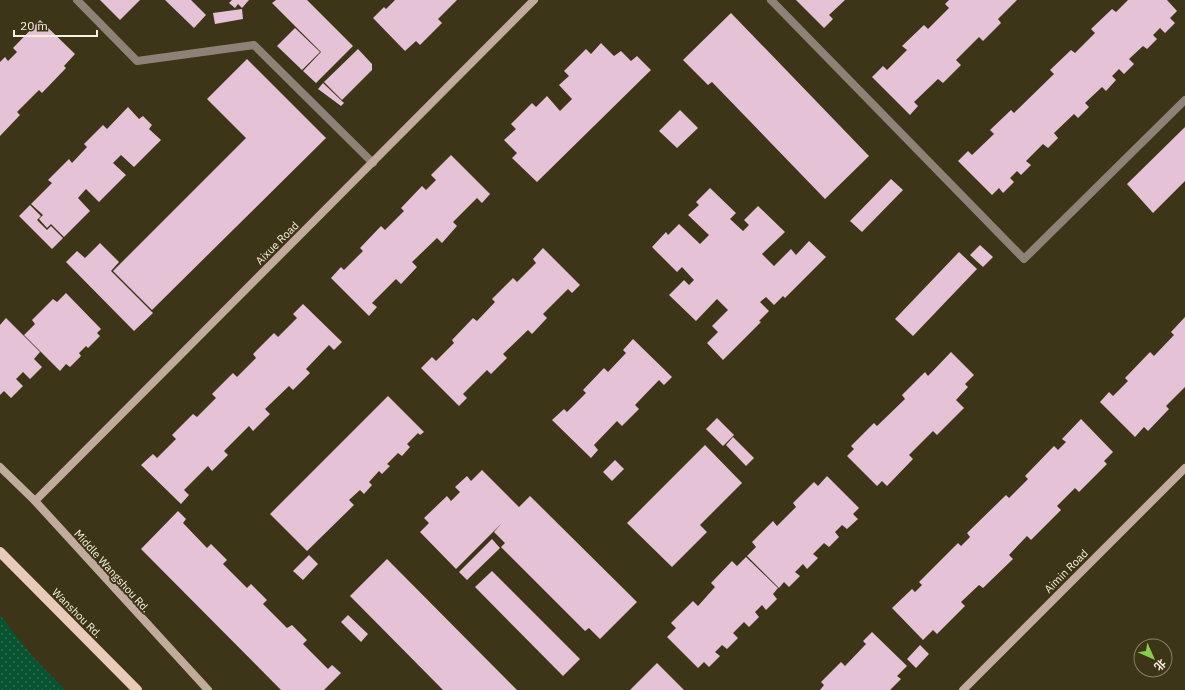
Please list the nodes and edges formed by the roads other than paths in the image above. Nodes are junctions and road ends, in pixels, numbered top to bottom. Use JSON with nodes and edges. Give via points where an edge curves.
{"nodes":[{"id":1,"x":77,"y":0,"type":"edge"},
{"id":2,"x":534,"y":0,"type":"edge"},
{"id":3,"x":771,"y":0,"type":"edge"},
{"id":4,"x":1185,"y":100,"type":"edge"},
{"id":5,"x":373,"y":163,"type":"junction"},
{"id":6,"x":0,"y":467,"type":"edge"},
{"id":7,"x":1185,"y":468,"type":"edge"},
{"id":8,"x":35,"y":501,"type":"junction"},
{"id":9,"x":0,"y":552,"type":"edge"},
{"id":10,"x":137,"y":690,"type":"edge"},
{"id":11,"x":208,"y":690,"type":"edge"},
{"id":12,"x":963,"y":690,"type":"edge"}],
"edges":[{"from":1,"to":5,"type":"street","via":[[137,61],[254,45]]},
{"from":2,"to":5,"type":"street","name":"Aixue Road"},
{"from":3,"to":4,"type":"street","via":[[1024,259]]},
{"from":5,"to":8,"type":"street","name":"Aixue Road"},
{"from":6,"to":8,"type":"street","name":"Middle Wangshou Rd."},
{"from":7,"to":12,"type":"street","name":"Aimin Road"},
{"from":8,"to":11,"type":"street","name":"Middle Wangshou Rd."},
{"from":9,"to":10,"type":"main road","name":"Wanshou Rd."}]}
